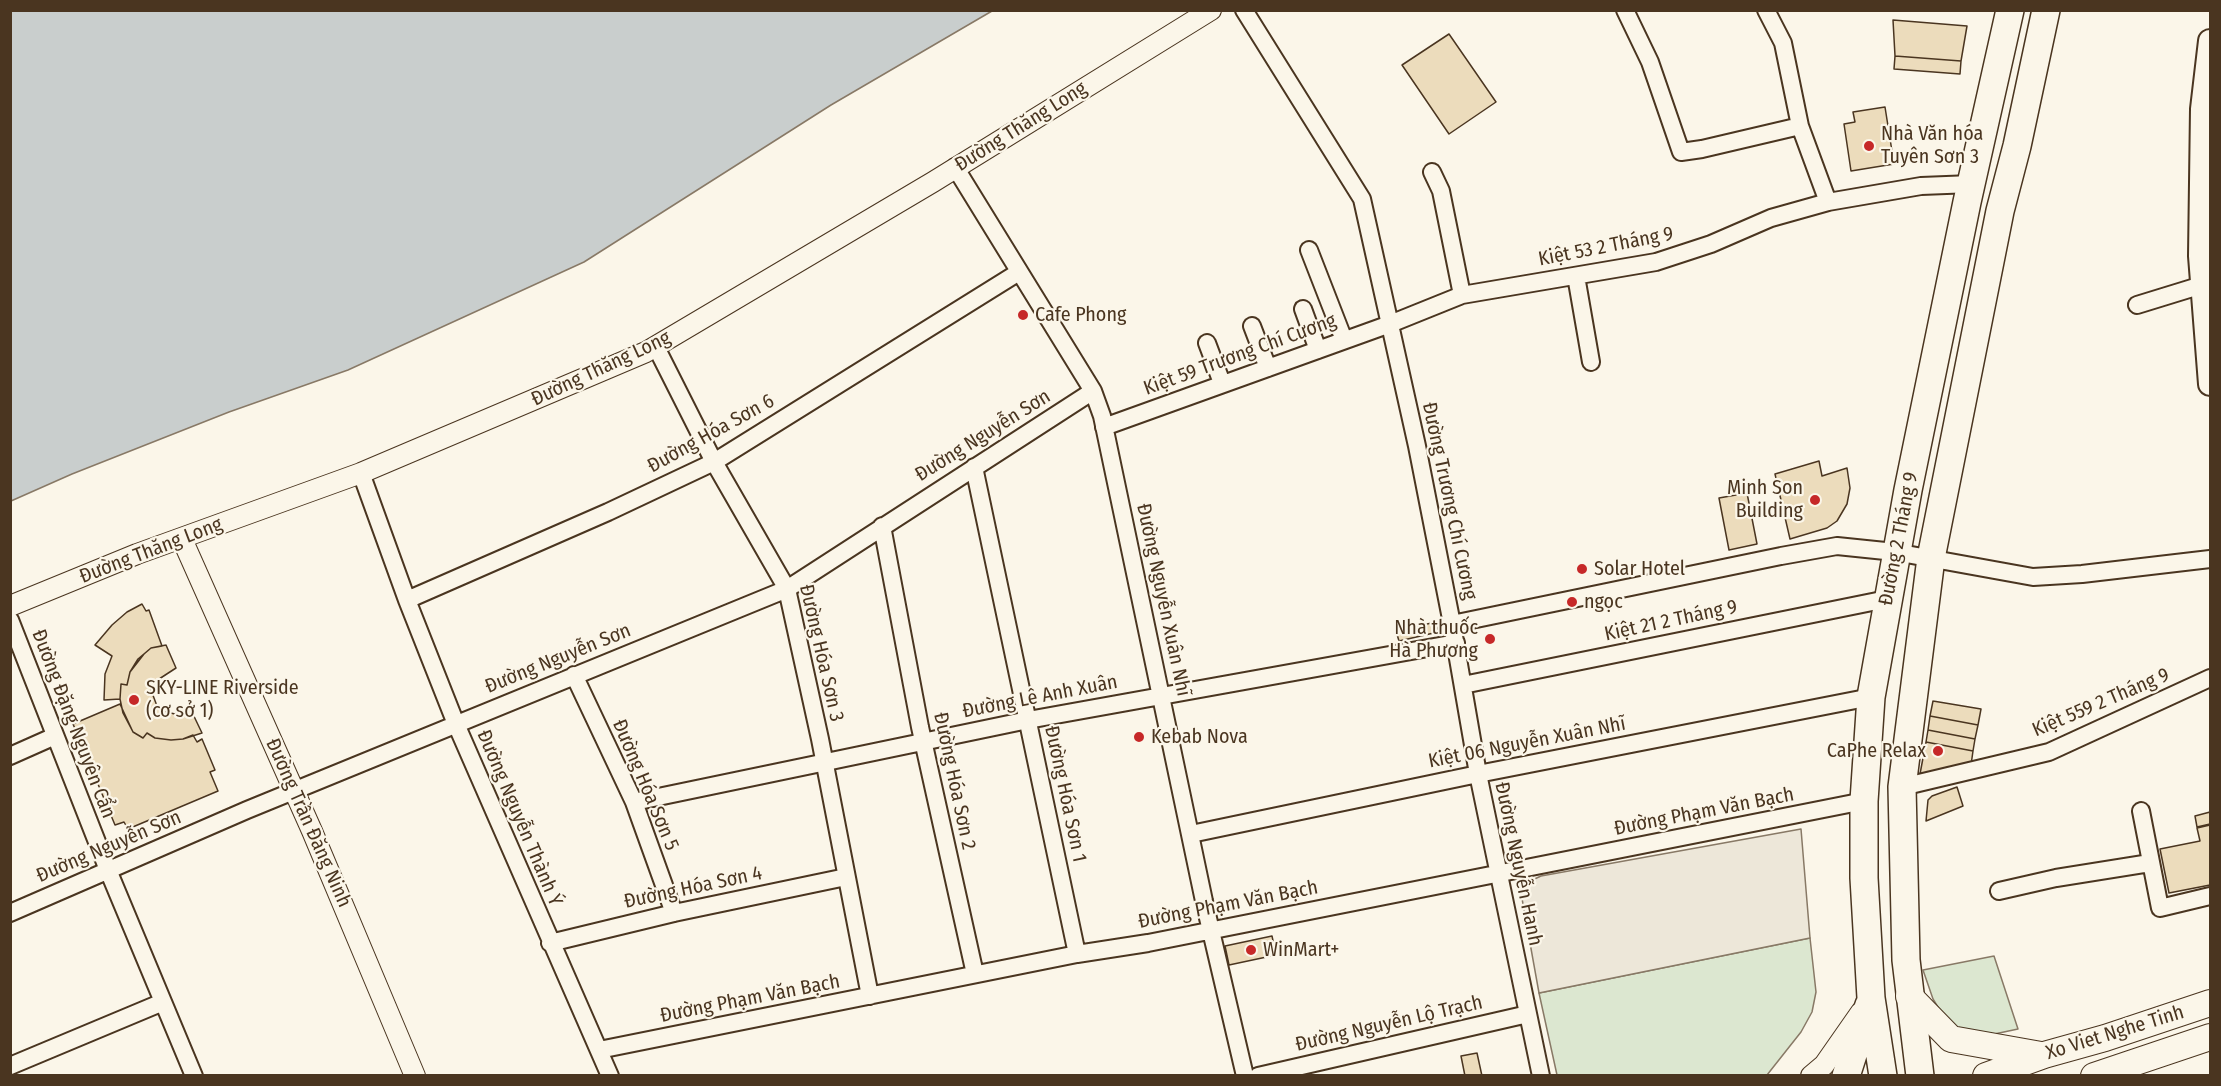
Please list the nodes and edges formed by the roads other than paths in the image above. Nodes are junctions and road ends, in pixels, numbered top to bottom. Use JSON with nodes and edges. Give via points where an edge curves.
{"nodes":[{"id":1,"x":1211,"y":10,"type":"edge"},
{"id":2,"x":1244,"y":10,"type":"edge"},
{"id":3,"x":1625,"y":10,"type":"edge"},
{"id":4,"x":1766,"y":10,"type":"edge"},
{"id":5,"x":2010,"y":10,"type":"edge"},
{"id":6,"x":2046,"y":10,"type":"edge"},
{"id":7,"x":2211,"y":41,"type":"edge"},
{"id":8,"x":2207,"y":101,"type":"edge"},
{"id":9,"x":1800,"y":126,"type":"junction"},
{"id":10,"x":955,"y":168,"type":"junction"},
{"id":11,"x":1432,"y":172,"type":"dead end"},
{"id":12,"x":1972,"y":184,"type":"junction"},
{"id":13,"x":1828,"y":202,"type":"junction"},
{"id":14,"x":1308,"y":249,"type":"dead end"},
{"id":15,"x":2205,"y":255,"type":"edge"},
{"id":16,"x":1019,"y":272,"type":"junction"},
{"id":17,"x":1576,"y":276,"type":"junction"},
{"id":18,"x":2202,"y":285,"type":"junction"},
{"id":19,"x":1462,"y":295,"type":"junction"},
{"id":20,"x":2137,"y":305,"type":"dead end"},
{"id":21,"x":1303,"y":309,"type":"dead end"},
{"id":22,"x":1390,"y":324,"type":"junction"},
{"id":23,"x":1252,"y":326,"type":"dead end"},
{"id":24,"x":1344,"y":340,"type":"junction"},
{"id":25,"x":1207,"y":343,"type":"dead end"},
{"id":26,"x":656,"y":347,"type":"junction"},
{"id":27,"x":1318,"y":350,"type":"junction"},
{"id":28,"x":1592,"y":362,"type":"dead end"},
{"id":29,"x":1268,"y":368,"type":"junction"},
{"id":30,"x":1222,"y":383,"type":"junction"},
{"id":31,"x":2211,"y":384,"type":"edge"},
{"id":32,"x":1093,"y":391,"type":"junction"},
{"id":33,"x":1104,"y":427,"type":"junction"},
{"id":34,"x":714,"y":462,"type":"junction"},
{"id":35,"x":974,"y":467,"type":"junction"},
{"id":36,"x":361,"y":473,"type":"junction"},
{"id":37,"x":882,"y":526,"type":"junction"},
{"id":38,"x":182,"y":539,"type":"junction"},
{"id":39,"x":1895,"y":552,"type":"junction"},
{"id":40,"x":1931,"y":558,"type":"junction"},
{"id":41,"x":2211,"y":559,"type":"edge"},
{"id":42,"x":787,"y":589,"type":"junction"},
{"id":43,"x":1887,"y":599,"type":"junction"},
{"id":44,"x":407,"y":600,"type":"junction"},
{"id":45,"x":10,"y":606,"type":"edge"},
{"id":46,"x":10,"y":620,"type":"edge"},
{"id":47,"x":1452,"y":624,"type":"junction"},
{"id":48,"x":1455,"y":643,"type":"junction"},
{"id":49,"x":574,"y":675,"type":"junction"},
{"id":50,"x":2211,"y":678,"type":"edge"},
{"id":51,"x":1463,"y":685,"type":"junction"},
{"id":52,"x":1162,"y":695,"type":"junction"},
{"id":53,"x":1871,"y":697,"type":"junction"},
{"id":54,"x":1028,"y":720,"type":"junction"},
{"id":55,"x":456,"y":724,"type":"junction"},
{"id":56,"x":55,"y":736,"type":"junction"},
{"id":57,"x":924,"y":742,"type":"junction"},
{"id":58,"x":10,"y":756,"type":"edge"},
{"id":59,"x":824,"y":763,"type":"junction"},
{"id":60,"x":1478,"y":774,"type":"junction"},
{"id":61,"x":1902,"y":787,"type":"junction"},
{"id":62,"x":295,"y":791,"type":"junction"},
{"id":63,"x":1864,"y":801,"type":"junction"},
{"id":64,"x":634,"y":802,"type":"junction"},
{"id":65,"x":2141,"y":811,"type":"dead end"},
{"id":66,"x":1191,"y":834,"type":"junction"},
{"id":67,"x":2150,"y":863,"type":"junction"},
{"id":68,"x":108,"y":870,"type":"junction"},
{"id":69,"x":1499,"y":874,"type":"junction"},
{"id":70,"x":846,"y":877,"type":"junction"},
{"id":71,"x":1999,"y":891,"type":"dead end"},
{"id":72,"x":2211,"y":896,"type":"edge"},
{"id":73,"x":10,"y":913,"type":"edge"},
{"id":74,"x":674,"y":913,"type":"junction"},
{"id":75,"x":1211,"y":930,"type":"junction"},
{"id":76,"x":550,"y":943,"type":"junction"},
{"id":77,"x":1077,"y":954,"type":"junction"},
{"id":78,"x":975,"y":974,"type":"junction"},
{"id":79,"x":870,"y":996,"type":"junction"},
{"id":80,"x":1909,"y":996,"type":"junction"},
{"id":81,"x":1871,"y":998,"type":"junction"},
{"id":82,"x":163,"y":1002,"type":"junction"},
{"id":83,"x":2211,"y":1003,"type":"edge"},
{"id":84,"x":1528,"y":1014,"type":"junction"},
{"id":85,"x":2211,"y":1037,"type":"edge"},
{"id":86,"x":599,"y":1050,"type":"junction"},
{"id":87,"x":2044,"y":1055,"type":"junction"},
{"id":88,"x":10,"y":1066,"type":"edge"},
{"id":89,"x":2096,"y":1075,"type":"edge"},
{"id":90,"x":194,"y":1076,"type":"edge"},
{"id":91,"x":415,"y":1076,"type":"edge"},
{"id":92,"x":609,"y":1076,"type":"edge"},
{"id":93,"x":1245,"y":1076,"type":"edge"},
{"id":94,"x":1258,"y":1076,"type":"edge"},
{"id":95,"x":1541,"y":1076,"type":"edge"},
{"id":96,"x":1811,"y":1076,"type":"edge"},
{"id":97,"x":1846,"y":1076,"type":"edge"},
{"id":98,"x":1883,"y":1076,"type":"edge"},
{"id":99,"x":1920,"y":1076,"type":"edge"},
{"id":100,"x":1986,"y":1076,"type":"edge"}],
"edges":[{"from":1,"to":10,"type":"street","name":"Đường Thăng Long"},
{"from":2,"to":22,"type":"street","name":"Đường Trương Chí Cương","via":[[1362,199]]},
{"from":3,"to":9,"type":"street","via":[[1650,62],[1684,153]]},
{"from":4,"to":9,"type":"street","via":[[1783,43]]},
{"from":5,"to":12,"type":"highway","name":"Đường 2 Tháng 9"},
{"from":6,"to":40,"type":"highway","name":"Đường 2 Tháng 9","via":[[2000,211]]},
{"from":7,"to":8,"type":"main road"},
{"from":8,"to":15,"type":"main road"},
{"from":9,"to":13,"type":"street"},
{"from":10,"to":16,"type":"street","name":"Đường Nguyễn Xuân Nhĩ"},
{"from":10,"to":26,"type":"street","name":"Đường Thăng Long"},
{"from":11,"to":19,"type":"street","via":[[1441,191]]},
{"from":12,"to":13,"type":"street","name":"Kiệt 53 2 Tháng 9","via":[[1921,186]]},
{"from":12,"to":39,"type":"highway","name":"Đường 2 Tháng 9"},
{"from":13,"to":17,"type":"street","name":"Kiệt 53 2 Tháng 9","via":[[1771,218],[1656,262]]},
{"from":14,"to":24,"type":"street"},
{"from":15,"to":18,"type":"main road"},
{"from":16,"to":32,"type":"street","name":"Đường Nguyễn Xuân Nhĩ"},
{"from":16,"to":34,"type":"street","name":"Đường Hóa Sơn 6"},
{"from":17,"to":19,"type":"street","name":"Kiệt 53 2 Tháng 9"},
{"from":17,"to":28,"type":"street"},
{"from":18,"to":20,"type":"street"},
{"from":18,"to":31,"type":"main road"},
{"from":19,"to":22,"type":"street","name":"Kiệt 53 2 Tháng 9"},
{"from":21,"to":27,"type":"street"},
{"from":22,"to":24,"type":"street","name":"Kiệt 59 Trương Chí Cương"},
{"from":22,"to":47,"type":"street","name":"Đường Trương Chí Cương"},
{"from":23,"to":29,"type":"street"},
{"from":24,"to":27,"type":"street","name":"Kiệt 59 Trương Chí Cương"},
{"from":25,"to":30,"type":"street"},
{"from":26,"to":34,"type":"street","name":"Đường Hóa Sơn 3"},
{"from":26,"to":36,"type":"street","name":"Đường Thăng Long"},
{"from":27,"to":29,"type":"street","name":"Kiệt 59 Trương Chí Cương"},
{"from":29,"to":30,"type":"street","name":"Kiệt 59 Trương Chí Cương"},
{"from":30,"to":33,"type":"street","name":"Kiệt 59 Trương Chí Cương"},
{"from":32,"to":33,"type":"street","name":"Đường Nguyễn Xuân Nhĩ"},
{"from":32,"to":35,"type":"street","name":"Đường Nguyễn Sơn"},
{"from":33,"to":52,"type":"street","name":"Đường Nguyễn Xuân Nhĩ"},
{"from":34,"to":42,"type":"street","name":"Đường Hóa Sơn 3"},
{"from":34,"to":44,"type":"street","name":"Đường Hóa Sơn 6"},
{"from":35,"to":37,"type":"street","name":"Đường Nguyễn Sơn"},
{"from":35,"to":54,"type":"street","name":"Đường Hóa Sơn 1"},
{"from":36,"to":38,"type":"street","name":"Đường Thăng Long"},
{"from":36,"to":44,"type":"street","name":"Đường Nguyễn Thành Ý"},
{"from":37,"to":42,"type":"street","name":"Đường Nguyễn Sơn"},
{"from":37,"to":57,"type":"street","name":"Đường Hóa Sơn 2"},
{"from":38,"to":45,"type":"street","name":"Đường Thăng Long"},
{"from":38,"to":62,"type":"street","name":"Đường Trần Đăng Ninh"},
{"from":39,"to":40,"type":"street","name":"Đường Trương Chí Cương"},
{"from":39,"to":43,"type":"highway","name":"Đường 2 Tháng 9"},
{"from":39,"to":47,"type":"street","name":"Đường Trương Chí Cương","via":[[1837,546]]},
{"from":40,"to":41,"type":"street","name":"Đường Trương Chí Cương","via":[[2033,577]]},
{"from":40,"to":61,"type":"highway","name":"Đường 2 Tháng 9"},
{"from":42,"to":49,"type":"street","name":"Đường Nguyễn Sơn"},
{"from":42,"to":59,"type":"street","name":"Đường Hóa Sơn 3"},
{"from":43,"to":51,"type":"street","name":"Kiệt 21 2 Tháng 9"},
{"from":43,"to":53,"type":"highway","name":"Đường 2 Tháng 9"},
{"from":44,"to":55,"type":"street","name":"Đường Nguyễn Thành Ý"},
{"from":46,"to":56,"type":"street","name":"Đường Đặng Nguyên Cẩn"},
{"from":47,"to":48,"type":"street","name":"Đường Nguyễn Hanh"},
{"from":48,"to":51,"type":"street","name":"Đường Nguyễn Hanh"},
{"from":48,"to":52,"type":"street","name":"Đường Lê Anh Xuân"},
{"from":49,"to":55,"type":"street","name":"Đường Nguyễn Sơn"},
{"from":49,"to":64,"type":"street","name":"Đường Hóa Sơn 5"},
{"from":50,"to":61,"type":"street","name":"Kiệt 559 2 Tháng 9","via":[[2049,752]]},
{"from":51,"to":60,"type":"street","name":"Đường Nguyễn Hanh"},
{"from":52,"to":54,"type":"street","name":"Đường Lê Anh Xuân"},
{"from":52,"to":66,"type":"street","name":"Đường Nguyễn Xuân Nhĩ"},
{"from":53,"to":60,"type":"street","name":"Kiệt 06 Nguyễn Xuân Nhĩ"},
{"from":53,"to":63,"type":"highway","name":"Đường 2 Tháng 9"},
{"from":54,"to":57,"type":"street","name":"Đường Lê Anh Xuân"},
{"from":54,"to":77,"type":"street","name":"Đường Hóa Sơn 1"},
{"from":55,"to":62,"type":"street","name":"Đường Nguyễn Sơn"},
{"from":55,"to":76,"type":"street","name":"Đường Nguyễn Thành Ý"},
{"from":56,"to":58,"type":"street"},
{"from":56,"to":68,"type":"street","name":"Đường Đặng Nguyên Cẩn"},
{"from":57,"to":59,"type":"street","name":"Đường Lê Anh Xuân"},
{"from":57,"to":78,"type":"street","name":"Đường Hóa Sơn 2"},
{"from":59,"to":64,"type":"street","name":"Đường Lê Anh Xuân"},
{"from":59,"to":70,"type":"street","name":"Đường Hóa Sơn 3"},
{"from":60,"to":66,"type":"street","name":"Kiệt 06 Nguyễn Xuân Nhĩ"},
{"from":60,"to":69,"type":"street","name":"Đường Nguyễn Hanh"},
{"from":61,"to":80,"type":"highway","name":"Đường 2 Tháng 9"},
{"from":62,"to":68,"type":"street","name":"Đường Nguyễn Sơn"},
{"from":62,"to":91,"type":"street","name":"Đường Trần Đăng Ninh"},
{"from":63,"to":69,"type":"street","name":"Đường Phạm Văn Bạch"},
{"from":63,"to":81,"type":"highway","name":"Đường 2 Tháng 9"},
{"from":64,"to":74,"type":"street","name":"Đường Hóa Sơn 5"},
{"from":65,"to":67,"type":"street"},
{"from":66,"to":75,"type":"street","name":"Đường Nguyễn Xuân Nhĩ"},
{"from":67,"to":71,"type":"street"},
{"from":67,"to":72,"type":"street","via":[[2160,908]]},
{"from":68,"to":73,"type":"street","name":"Đường Nguyễn Sơn"},
{"from":68,"to":82,"type":"street","name":"Đường Đặng Nguyên Cẩn"},
{"from":69,"to":75,"type":"street","name":"Đường Phạm Văn Bạch"},
{"from":69,"to":84,"type":"street","name":"Đường Nguyễn Hanh"},
{"from":70,"to":74,"type":"street","name":"Đường Hóa Sơn 4"},
{"from":70,"to":79,"type":"street","name":"Đường Hóa Sơn 3"},
{"from":74,"to":76,"type":"street","name":"Đường Hóa Sơn 4"},
{"from":75,"to":77,"type":"street","name":"Đường Phạm Văn Bạch"},
{"from":75,"to":93,"type":"street","name":"Đường Nguyễn Xuân Nhĩ"},
{"from":76,"to":86,"type":"street","name":"Đường Nguyễn Thành Ý"},
{"from":77,"to":78,"type":"street","name":"Đường Phạm Văn Bạch"},
{"from":78,"to":79,"type":"street","name":"Đường Phạm Văn Bạch"},
{"from":79,"to":86,"type":"street","name":"Đường Phạm Văn Bạch"},
{"from":80,"to":87,"type":"main road","via":[[1951,1039]]},
{"from":80,"to":99,"type":"highway","name":"Đường 2 Tháng 9"},
{"from":81,"to":96,"type":"street","via":[[1824,1065]]},
{"from":81,"to":97,"type":"highway"},
{"from":81,"to":98,"type":"highway","name":"Đường 2 Tháng 9"},
{"from":82,"to":88,"type":"street"},
{"from":82,"to":90,"type":"street","name":"Đường Đặng Nguyên Cẩn"},
{"from":83,"to":87,"type":"main road","name":"Xo Viet Nghe Tinh"},
{"from":84,"to":94,"type":"street","name":"Đường Nguyễn Lộ Trạch"},
{"from":84,"to":95,"type":"street","name":"Đường Nguyễn Hanh"},
{"from":85,"to":89,"type":"main road","name":"Xo Viet Nghe Tinh"},
{"from":86,"to":92,"type":"street","name":"Đường Nguyễn Thành Ý"},
{"from":87,"to":100,"type":"main road","name":"Xo Viet Nghe Tinh"}]}
